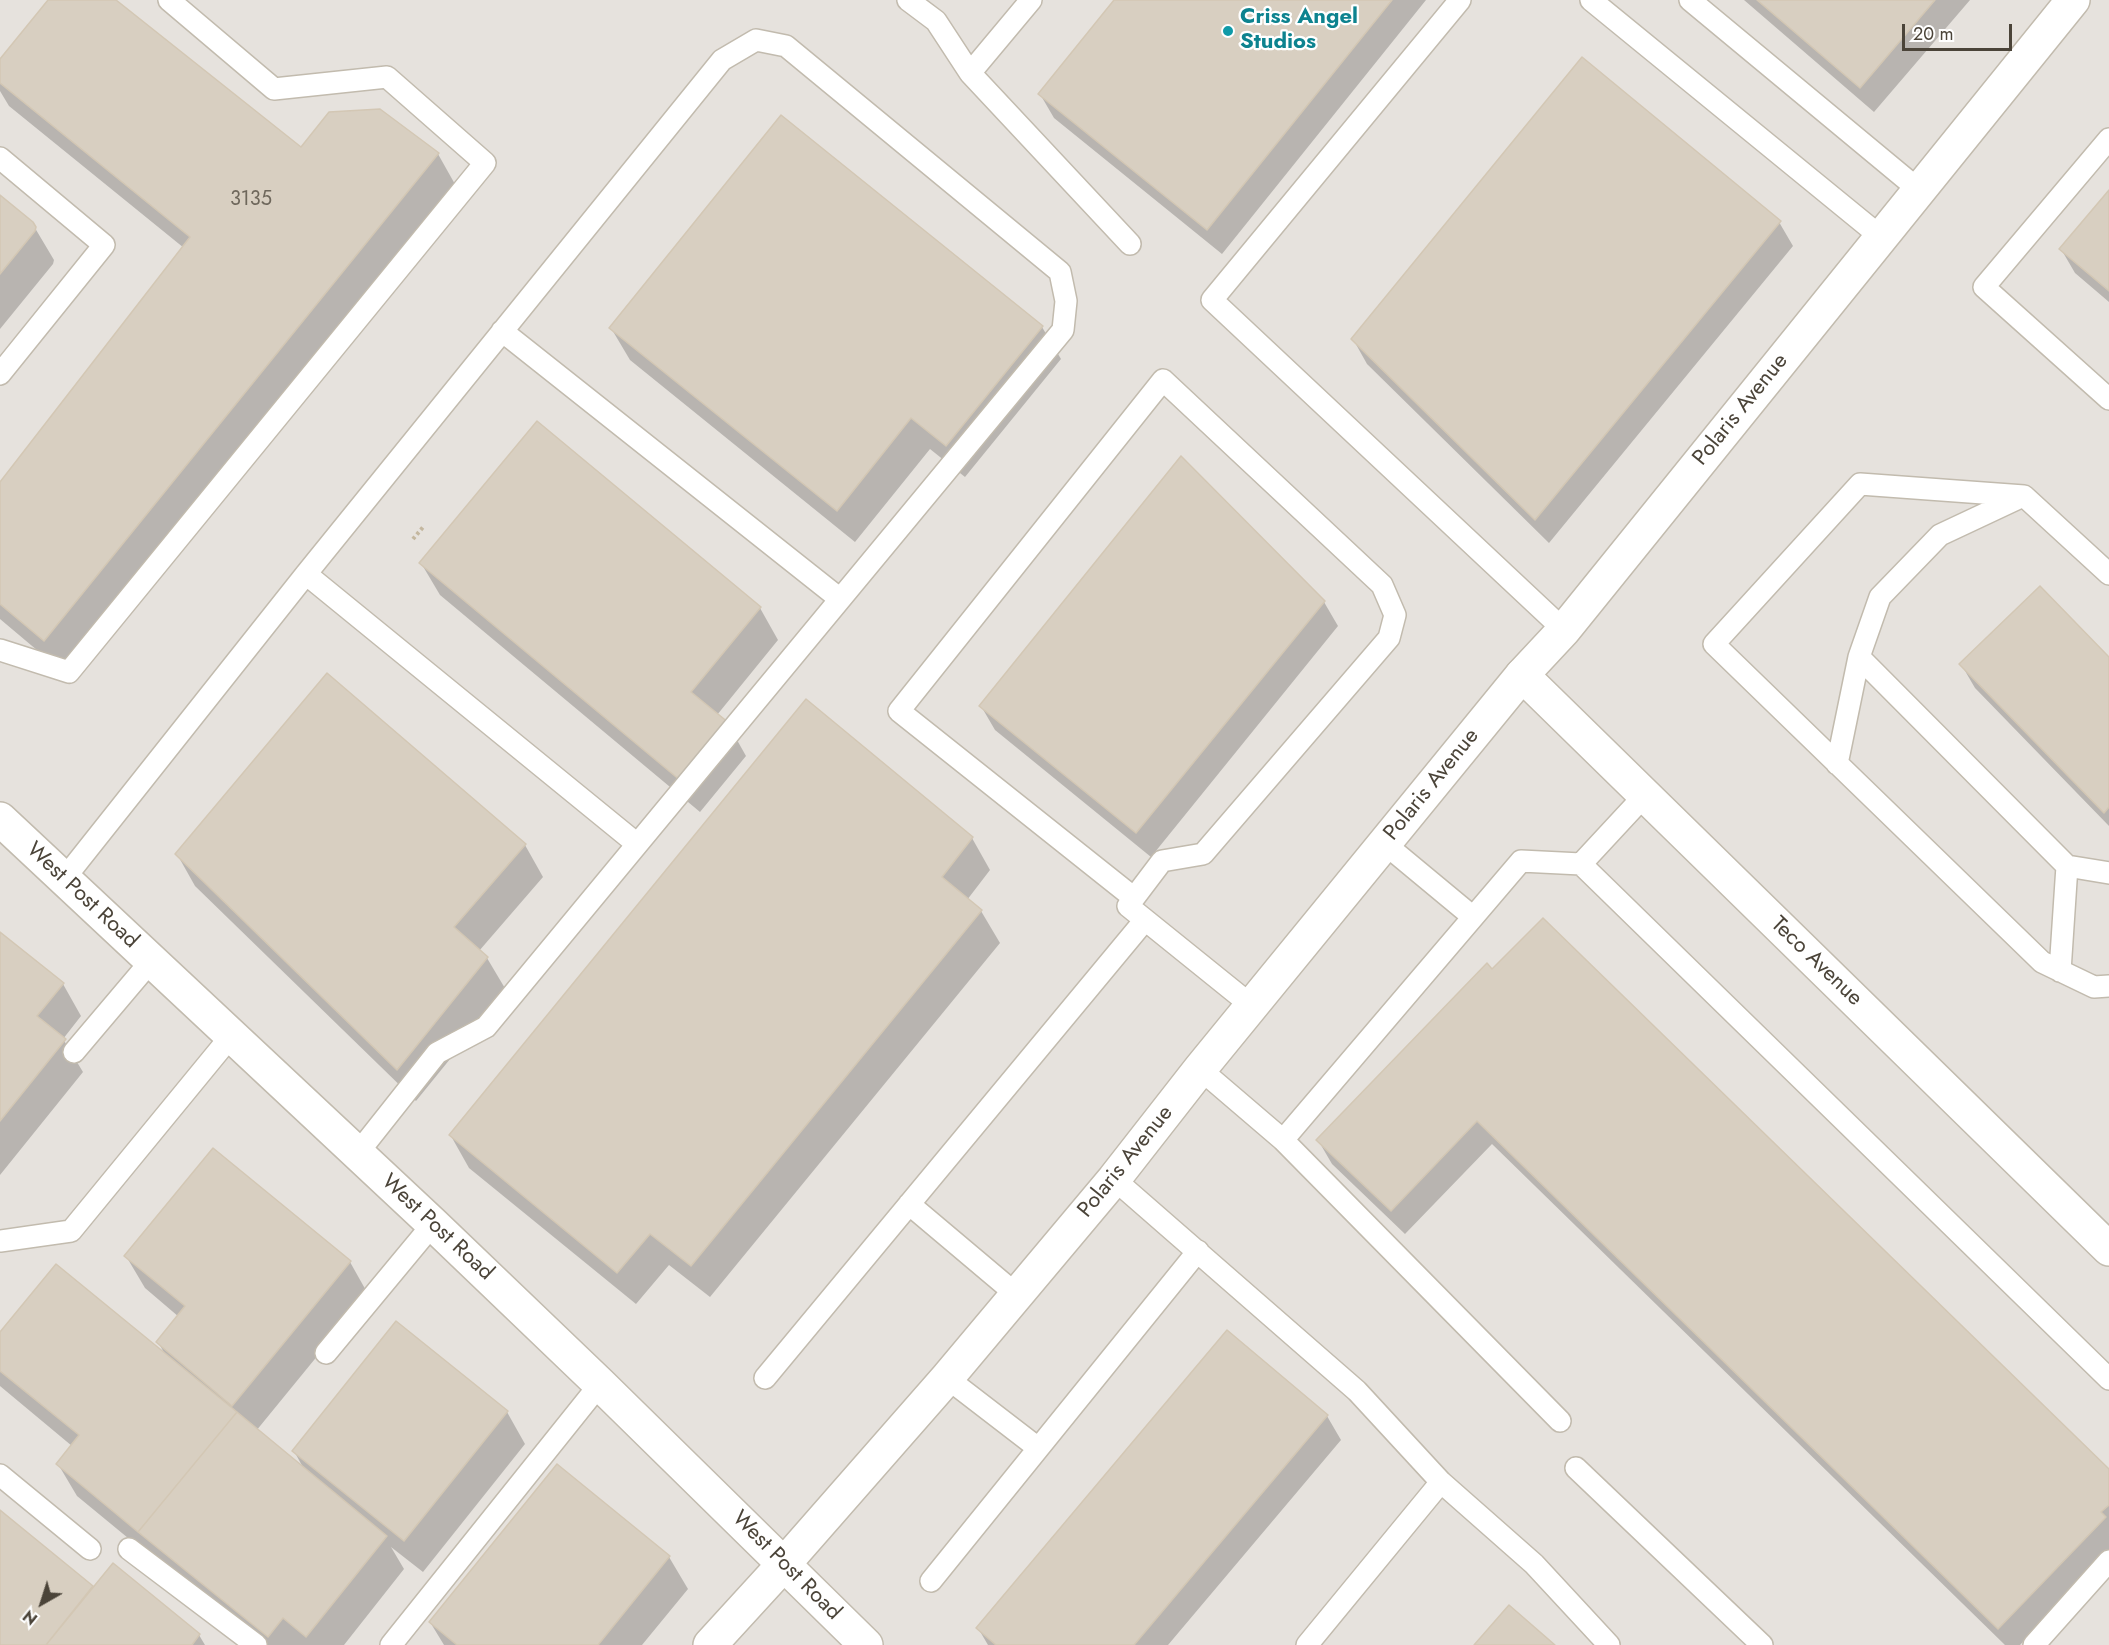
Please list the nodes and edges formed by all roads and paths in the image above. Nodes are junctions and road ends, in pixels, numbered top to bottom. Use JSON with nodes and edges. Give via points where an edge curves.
{"nodes":[{"id":1,"x":169,"y":0,"type":"edge"},
{"id":2,"x":908,"y":0,"type":"edge"},
{"id":3,"x":1031,"y":0,"type":"edge"},
{"id":4,"x":1460,"y":0,"type":"edge"},
{"id":5,"x":1591,"y":0,"type":"edge"},
{"id":6,"x":1690,"y":0,"type":"edge"},
{"id":7,"x":2073,"y":0,"type":"edge"},
{"id":8,"x":970,"y":73,"type":"junction"},
{"id":9,"x":2109,"y":139,"type":"edge"},
{"id":10,"x":0,"y":158,"type":"edge"},
{"id":11,"x":1919,"y":190,"type":"junction"},
{"id":12,"x":1881,"y":237,"type":"junction"},
{"id":13,"x":1130,"y":244,"type":"dead end"},
{"id":14,"x":502,"y":331,"type":"junction"},
{"id":15,"x":0,"y":374,"type":"edge"},
{"id":16,"x":2109,"y":399,"type":"edge"},
{"id":17,"x":2024,"y":496,"type":"junction"},
{"id":18,"x":424,"y":526,"type":"dead end"},
{"id":19,"x":413,"y":539,"type":"dead end"},
{"id":20,"x":306,"y":574,"type":"junction"},
{"id":21,"x":2109,"y":574,"type":"edge"},
{"id":22,"x":840,"y":599,"type":"junction"},
{"id":23,"x":1564,"y":630,"type":"junction"},
{"id":24,"x":0,"y":650,"type":"edge"},
{"id":25,"x":1859,"y":657,"type":"junction"},
{"id":26,"x":1522,"y":675,"type":"junction"},
{"id":27,"x":1837,"y":764,"type":"junction"},
{"id":28,"x":1645,"y":795,"type":"junction"},
{"id":29,"x":0,"y":819,"type":"edge"},
{"id":30,"x":638,"y":844,"type":"junction"},
{"id":31,"x":1385,"y":844,"type":"junction"},
{"id":32,"x":1581,"y":864,"type":"junction"},
{"id":33,"x":2067,"y":866,"type":"junction"},
{"id":34,"x":2109,"y":873,"type":"edge"},
{"id":35,"x":64,"y":879,"type":"junction"},
{"id":36,"x":1134,"y":898,"type":"junction"},
{"id":37,"x":1473,"y":917,"type":"junction"},
{"id":38,"x":1145,"y":920,"type":"junction"},
{"id":39,"x":151,"y":961,"type":"junction"},
{"id":40,"x":2060,"y":971,"type":"junction"},
{"id":41,"x":2109,"y":986,"type":"edge"},
{"id":42,"x":1252,"y":1006,"type":"junction"},
{"id":43,"x":231,"y":1036,"type":"junction"},
{"id":44,"x":74,"y":1052,"type":"dead end"},
{"id":45,"x":1200,"y":1069,"type":"junction"},
{"id":46,"x":1283,"y":1140,"type":"junction"},
{"id":47,"x":357,"y":1154,"type":"junction"},
{"id":48,"x":1114,"y":1179,"type":"junction"},
{"id":49,"x":909,"y":1204,"type":"junction"},
{"id":50,"x":433,"y":1224,"type":"junction"},
{"id":51,"x":0,"y":1241,"type":"edge"},
{"id":52,"x":2109,"y":1249,"type":"edge"},
{"id":53,"x":1198,"y":1251,"type":"junction"},
{"id":54,"x":1017,"y":1295,"type":"junction"},
{"id":55,"x":326,"y":1353,"type":"dead end"},
{"id":56,"x":765,"y":1378,"type":"dead end"},
{"id":57,"x":947,"y":1378,"type":"junction"},
{"id":58,"x":2109,"y":1379,"type":"edge"},
{"id":59,"x":600,"y":1384,"type":"junction"},
{"id":60,"x":1560,"y":1422,"type":"dead end"},
{"id":61,"x":1038,"y":1448,"type":"junction"},
{"id":62,"x":1576,"y":1468,"type":"dead end"},
{"id":63,"x":0,"y":1475,"type":"edge"},
{"id":64,"x":1441,"y":1482,"type":"junction"},
{"id":65,"x":90,"y":1549,"type":"dead end"},
{"id":66,"x":129,"y":1549,"type":"dead end"},
{"id":67,"x":2109,"y":1561,"type":"edge"},
{"id":68,"x":784,"y":1564,"type":"junction"},
{"id":69,"x":931,"y":1581,"type":"dead end"},
{"id":70,"x":256,"y":1645,"type":"edge"},
{"id":71,"x":391,"y":1645,"type":"edge"},
{"id":72,"x":710,"y":1645,"type":"edge"},
{"id":73,"x":866,"y":1645,"type":"edge"},
{"id":74,"x":1306,"y":1645,"type":"edge"},
{"id":75,"x":1609,"y":1645,"type":"edge"},
{"id":76,"x":1762,"y":1645,"type":"edge"},
{"id":77,"x":2034,"y":1645,"type":"edge"}],
"edges":[{"from":1,"to":24,"type":"lane","via":[[274,89],[387,77],[485,163],[69,672]]},
{"from":2,"to":8,"type":"lane","via":[[936,21]]},
{"from":3,"to":8,"type":"lane"},
{"from":4,"to":23,"type":"lane","via":[[1212,300]]},
{"from":5,"to":12,"type":"lane"},
{"from":6,"to":11,"type":"lane"},
{"from":7,"to":11,"type":"street","name":"Polaris Avenue"},
{"from":8,"to":13,"type":"lane"},
{"from":9,"to":16,"type":"lane","via":[[1984,287]]},
{"from":10,"to":15,"type":"lane","via":[[104,245]]},
{"from":11,"to":12,"type":"street","name":"Polaris Avenue"},
{"from":12,"to":23,"type":"street","name":"Polaris Avenue"},
{"from":14,"to":20,"type":"lane"},
{"from":14,"to":22,"type":"lane"},
{"from":14,"to":22,"type":"lane","via":[[722,60],[756,40],[786,46],[1060,272],[1066,301],[1063,330]]},
{"from":17,"to":21,"type":"lane"},
{"from":17,"to":25,"type":"lane","via":[[1940,535],[1880,597]]},
{"from":17,"to":27,"type":"lane","via":[[1860,484],[1714,644]]},
{"from":18,"to":19,"type":"path"},
{"from":20,"to":30,"type":"lane"},
{"from":20,"to":35,"type":"lane"},
{"from":22,"to":30,"type":"lane"},
{"from":23,"to":26,"type":"street","name":"Polaris Avenue"},
{"from":25,"to":27,"type":"lane"},
{"from":25,"to":33,"type":"lane"},
{"from":26,"to":28,"type":"street","name":"Teco Avenue"},
{"from":26,"to":31,"type":"street","name":"Polaris Avenue"},
{"from":27,"to":40,"type":"lane","via":[[2042,962]]},
{"from":28,"to":32,"type":"lane"},
{"from":28,"to":52,"type":"street","name":"Teco Avenue"},
{"from":29,"to":35,"type":"street","name":"West Post Road"},
{"from":30,"to":47,"type":"lane","via":[[486,1027],[438,1053]]},
{"from":31,"to":37,"type":"lane"},
{"from":31,"to":42,"type":"street","name":"Polaris Avenue"},
{"from":32,"to":37,"type":"lane","via":[[1521,861]]},
{"from":32,"to":58,"type":"lane"},
{"from":33,"to":34,"type":"lane"},
{"from":33,"to":40,"type":"lane"},
{"from":35,"to":39,"type":"street","name":"West Post Road"},
{"from":36,"to":36,"type":"lane","via":[[1162,861],[1203,854],[1389,638],[1395,615],[1382,585],[1163,380],[898,711]]},
{"from":36,"to":38,"type":"lane","via":[[1128,906]]},
{"from":37,"to":46,"type":"lane"},
{"from":38,"to":42,"type":"lane"},
{"from":38,"to":49,"type":"lane"},
{"from":39,"to":43,"type":"street","name":"West Post Road"},
{"from":39,"to":44,"type":"lane"},
{"from":40,"to":41,"type":"lane","via":[[2094,987]]},
{"from":42,"to":45,"type":"street","name":"Polaris Avenue"},
{"from":43,"to":47,"type":"street","name":"West Post Road"},
{"from":43,"to":51,"type":"lane","via":[[71,1231]]},
{"from":45,"to":46,"type":"lane"},
{"from":45,"to":48,"type":"street","name":"Polaris Avenue"},
{"from":46,"to":60,"type":"lane"},
{"from":47,"to":50,"type":"street","name":"West Post Road"},
{"from":48,"to":53,"type":"lane"},
{"from":48,"to":54,"type":"street","name":"Polaris Avenue"},
{"from":49,"to":54,"type":"lane"},
{"from":49,"to":56,"type":"lane"},
{"from":50,"to":55,"type":"lane"},
{"from":50,"to":59,"type":"street","name":"West Post Road"},
{"from":53,"to":61,"type":"lane"},
{"from":53,"to":64,"type":"lane","via":[[1357,1391]]},
{"from":54,"to":57,"type":"street","name":"Polaris Avenue"},
{"from":57,"to":61,"type":"lane"},
{"from":57,"to":68,"type":"street","name":"Polaris Avenue"},
{"from":59,"to":68,"type":"street","name":"West Post Road"},
{"from":59,"to":71,"type":"lane"},
{"from":61,"to":69,"type":"lane"},
{"from":62,"to":76,"type":"lane"},
{"from":63,"to":65,"type":"lane"},
{"from":64,"to":74,"type":"lane"},
{"from":64,"to":75,"type":"lane","via":[[1534,1564]]},
{"from":66,"to":70,"type":"lane"},
{"from":67,"to":77,"type":"lane"},
{"from":68,"to":72,"type":"street","name":"Polaris Avenue"},
{"from":68,"to":73,"type":"street","name":"West Post Road"}]}
